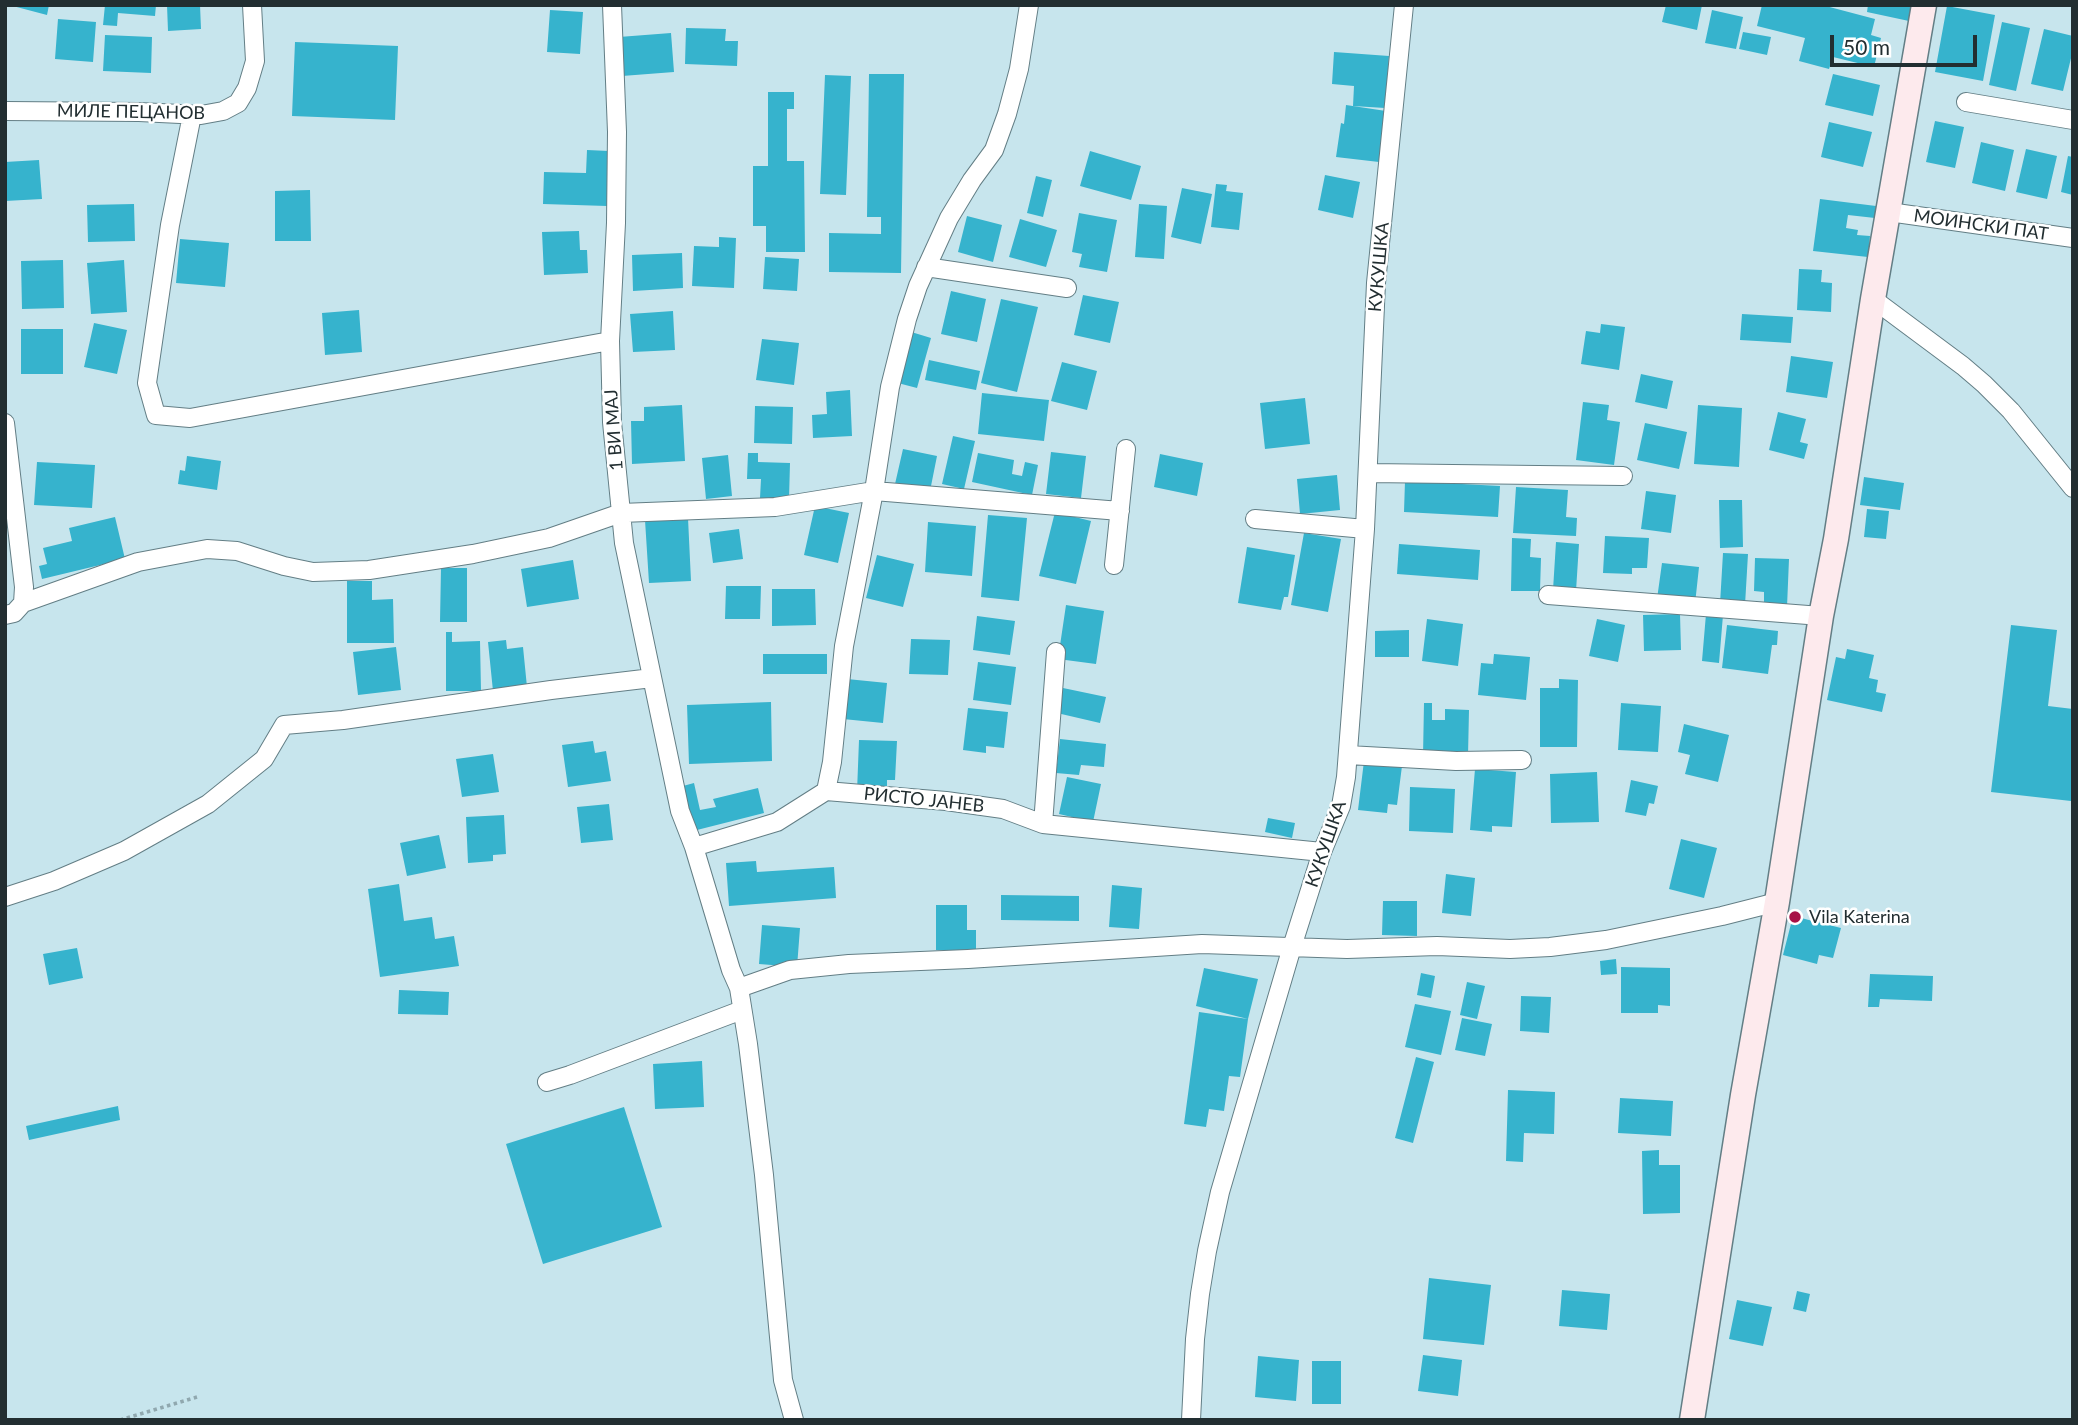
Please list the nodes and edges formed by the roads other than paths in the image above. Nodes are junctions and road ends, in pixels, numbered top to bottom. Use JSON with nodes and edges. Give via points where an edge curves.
{"nodes":[{"id":1,"x":252,"y":5,"type":"edge"},
{"id":2,"x":612,"y":5,"type":"edge"},
{"id":3,"x":1029,"y":5,"type":"edge"},
{"id":4,"x":1404,"y":5,"type":"edge"},
{"id":5,"x":1924,"y":5,"type":"edge"},
{"id":6,"x":1966,"y":102,"type":"dead end"},
{"id":7,"x":5,"y":111,"type":"edge"},
{"id":8,"x":192,"y":115,"type":"junction"},
{"id":9,"x":2073,"y":120,"type":"edge"},
{"id":10,"x":1889,"y":212,"type":"junction"},
{"id":11,"x":2073,"y":238,"type":"edge"},
{"id":12,"x":926,"y":267,"type":"junction"},
{"id":13,"x":1067,"y":288,"type":"dead end"},
{"id":14,"x":1873,"y":299,"type":"junction"},
{"id":15,"x":610,"y":341,"type":"junction"},
{"id":16,"x":5,"y":423,"type":"edge"},
{"id":17,"x":1126,"y":449,"type":"dead end"},
{"id":18,"x":1368,"y":473,"type":"junction"},
{"id":19,"x":1623,"y":476,"type":"dead end"},
{"id":20,"x":2073,"y":488,"type":"edge"},
{"id":21,"x":874,"y":491,"type":"junction"},
{"id":22,"x":1121,"y":511,"type":"junction"},
{"id":23,"x":621,"y":513,"type":"junction"},
{"id":24,"x":1255,"y":519,"type":"dead end"},
{"id":25,"x":1365,"y":529,"type":"junction"},
{"id":26,"x":1114,"y":565,"type":"dead end"},
{"id":27,"x":1548,"y":595,"type":"dead end"},
{"id":28,"x":23,"y":603,"type":"junction"},
{"id":29,"x":5,"y":615,"type":"edge"},
{"id":30,"x":1821,"y":616,"type":"junction"},
{"id":31,"x":1056,"y":652,"type":"dead end"},
{"id":32,"x":652,"y":678,"type":"junction"},
{"id":33,"x":1348,"y":755,"type":"junction"},
{"id":34,"x":1522,"y":760,"type":"dead end"},
{"id":35,"x":826,"y":790,"type":"junction"},
{"id":36,"x":1044,"y":824,"type":"junction"},
{"id":37,"x":694,"y":847,"type":"junction"},
{"id":38,"x":1322,"y":852,"type":"junction"},
{"id":39,"x":5,"y":897,"type":"edge"},
{"id":40,"x":1777,"y":902,"type":"junction"},
{"id":41,"x":1292,"y":947,"type":"junction"},
{"id":42,"x":738,"y":988,"type":"junction"},
{"id":43,"x":743,"y":1010,"type":"junction"},
{"id":44,"x":547,"y":1082,"type":"dead end"},
{"id":45,"x":794,"y":1420,"type":"edge"},
{"id":46,"x":1191,"y":1420,"type":"edge"},
{"id":47,"x":1692,"y":1420,"type":"edge"}],
"edges":[{"from":1,"to":8,"type":"street","name":"МИЛЕ ПЕЦАНОВ","via":[[255,61],[247,88],[238,103],[223,111]]},
{"from":2,"to":15,"type":"street","name":"1 ВИ МАЈ","via":[[617,210]]},
{"from":3,"to":12,"type":"street","via":[[1018,69],[994,150],[949,218]]},
{"from":4,"to":18,"type":"street","name":"КУКУШКА","via":[[1376,283]]},
{"from":5,"to":10,"type":"main road"},
{"from":6,"to":9,"type":"street"},
{"from":7,"to":8,"type":"street","name":"МИЛЕ ПЕЦАНОВ"},
{"from":8,"to":15,"type":"street","via":[[170,225],[148,383],[156,415],[190,418]]},
{"from":10,"to":11,"type":"street","name":"МОИНСКИ ПАТ"},
{"from":10,"to":14,"type":"main road"},
{"from":12,"to":13,"type":"street"},
{"from":12,"to":21,"type":"street","via":[[907,318],[890,387]]},
{"from":14,"to":20,"type":"street","via":[[1984,384]]},
{"from":14,"to":30,"type":"main road"},
{"from":15,"to":23,"type":"street","name":"1 ВИ МАЈ"},
{"from":16,"to":28,"type":"street"},
{"from":17,"to":22,"type":"street"},
{"from":18,"to":19,"type":"street"},
{"from":18,"to":25,"type":"street","name":"КУКУШКА"},
{"from":21,"to":22,"type":"street"},
{"from":21,"to":23,"type":"street","via":[[775,507]]},
{"from":21,"to":35,"type":"street","via":[[844,646]]},
{"from":22,"to":26,"type":"street"},
{"from":23,"to":28,"type":"street","via":[[549,538],[369,570],[313,572],[237,551],[207,549],[138,562]]},
{"from":23,"to":32,"type":"street","name":"1 ВИ МАЈ"},
{"from":24,"to":25,"type":"street"},
{"from":25,"to":33,"type":"street","name":"КУКУШКА"},
{"from":27,"to":30,"type":"street"},
{"from":28,"to":29,"type":"street"},
{"from":30,"to":40,"type":"main road"},
{"from":31,"to":36,"type":"street"},
{"from":32,"to":37,"type":"street","name":"1 ВИ МАЈ","via":[[680,811]]},
{"from":32,"to":39,"type":"street","via":[[284,725],[264,759],[208,804],[124,851]]},
{"from":33,"to":34,"type":"street"},
{"from":33,"to":38,"type":"street","name":"КУКУШКА","via":[[1341,806]]},
{"from":35,"to":36,"type":"street","name":"РИСТО ЈАНЕВ","via":[[1003,809]]},
{"from":35,"to":37,"type":"street","via":[[777,822]]},
{"from":36,"to":38,"type":"street","name":"РИСТО ЈАНЕВ"},
{"from":37,"to":42,"type":"street","name":"1 ВИ МАЈ"},
{"from":38,"to":41,"type":"street","name":"КУКУШКА"},
{"from":40,"to":41,"type":"street","via":[[1606,940],[1550,947]]},
{"from":40,"to":47,"type":"main road"},
{"from":41,"to":42,"type":"street","via":[[1202,944],[849,964],[790,970]]},
{"from":41,"to":46,"type":"street","name":"КУКУШКА","via":[[1207,1251],[1195,1339]]},
{"from":42,"to":43,"type":"street","name":"1 ВИ МАЈ"},
{"from":43,"to":44,"type":"street"},
{"from":43,"to":45,"type":"street","name":"1 ВИ МАЈ","via":[[783,1380]]}]}
